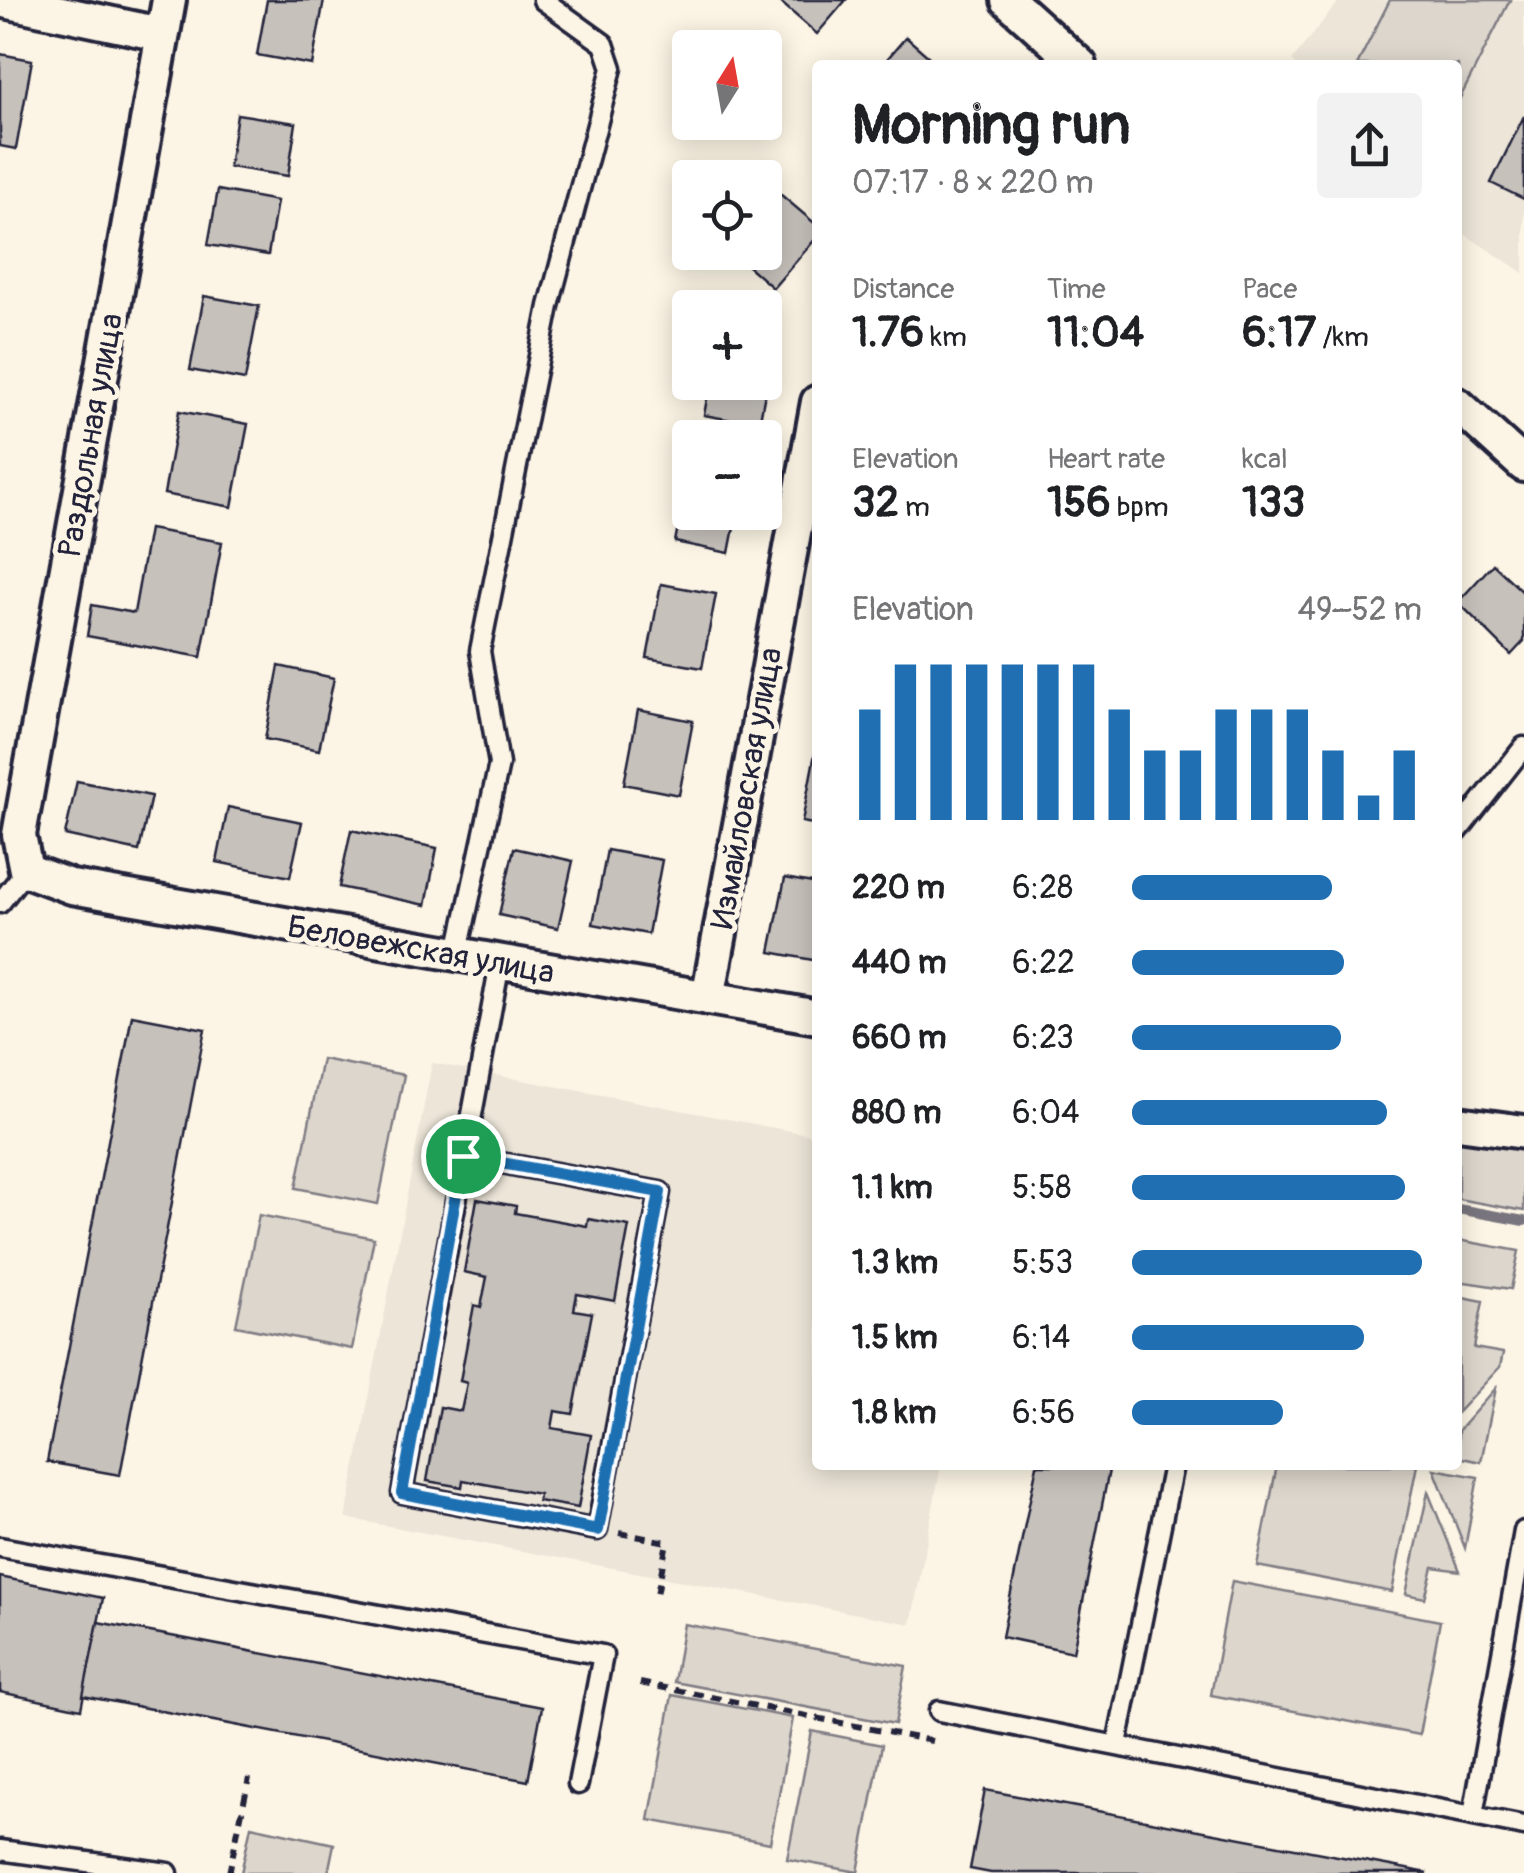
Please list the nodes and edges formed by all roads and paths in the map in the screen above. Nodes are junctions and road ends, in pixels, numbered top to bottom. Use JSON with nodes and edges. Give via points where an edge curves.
{"nodes":[{"id":1,"x":0,"y":0,"type":"edge"},
{"id":2,"x":169,"y":0,"type":"edge"},
{"id":3,"x":543,"y":0,"type":"edge"},
{"id":4,"x":1008,"y":0,"type":"edge"},
{"id":5,"x":160,"y":34,"type":"junction"},
{"id":6,"x":1067,"y":60,"type":"edge"},
{"id":7,"x":1462,"y":409,"type":"edge"},
{"id":8,"x":812,"y":435,"type":"edge"},
{"id":9,"x":1524,"y":464,"type":"edge"},
{"id":10,"x":1524,"y":747,"type":"edge"},
{"id":11,"x":1462,"y":827,"type":"edge"},
{"id":12,"x":26,"y":870,"type":"junction"},
{"id":13,"x":0,"y":903,"type":"edge"},
{"id":14,"x":457,"y":956,"type":"junction"},
{"id":15,"x":500,"y":963,"type":"junction"},
{"id":16,"x":708,"y":998,"type":"junction"},
{"id":17,"x":812,"y":1016,"type":"edge"},
{"id":18,"x":1462,"y":1124,"type":"edge"},
{"id":19,"x":1524,"y":1132,"type":"edge"},
{"id":20,"x":463,"y":1156,"type":"junction"},
{"id":21,"x":1172,"y":1470,"type":"edge"},
{"id":22,"x":598,"y":1530,"type":"junction"},
{"id":23,"x":1524,"y":1530,"type":"edge"},
{"id":24,"x":0,"y":1547,"type":"edge"},
{"id":25,"x":656,"y":1600,"type":"dead end"},
{"id":26,"x":640,"y":1684,"type":"dead end"},
{"id":27,"x":938,"y":1711,"type":"dead end"},
{"id":28,"x":932,"y":1742,"type":"dead end"},
{"id":29,"x":1117,"y":1744,"type":"junction"},
{"id":30,"x":250,"y":1778,"type":"dead end"},
{"id":31,"x":578,"y":1784,"type":"dead end"},
{"id":32,"x":1474,"y":1815,"type":"junction"},
{"id":33,"x":1524,"y":1826,"type":"edge"},
{"id":34,"x":0,"y":1850,"type":"edge"},
{"id":35,"x":168,"y":1873,"type":"edge"},
{"id":36,"x":229,"y":1873,"type":"edge"}],
"edges":[{"from":1,"to":5,"type":"street"},
{"from":2,"to":5,"type":"street","name":"Раздольная улица"},
{"from":3,"to":14,"type":"lane","via":[[604,44],[612,68],[548,306],[480,651],[498,764]]},
{"from":4,"to":6,"type":"street"},
{"from":5,"to":12,"type":"street","name":"Раздольная улица","via":[[19,835]]},
{"from":7,"to":9,"type":"street"},
{"from":8,"to":16,"type":"street","name":"Измайловская улица"},
{"from":10,"to":11,"type":"lane"},
{"from":12,"to":13,"type":"lane"},
{"from":12,"to":14,"type":"street","name":"Беловежская улица","via":[[72,887]]},
{"from":14,"to":15,"type":"street","name":"Беловежская улица"},
{"from":15,"to":16,"type":"street","name":"Беловежская улица"},
{"from":15,"to":20,"type":"lane"},
{"from":16,"to":17,"type":"street","name":"Беловежская улица"},
{"from":18,"to":19,"type":"street"},
{"from":20,"to":22,"type":"lane","via":[[402,1493]]},
{"from":20,"to":22,"type":"lane","via":[[660,1192]]},
{"from":21,"to":29,"type":"lane"},
{"from":22,"to":25,"type":"path","via":[[667,1542]]},
{"from":23,"to":32,"type":"lane"},
{"from":24,"to":31,"type":"lane","via":[[603,1655]]},
{"from":26,"to":28,"type":"path"},
{"from":27,"to":29,"type":"lane"},
{"from":29,"to":32,"type":"lane"},
{"from":30,"to":36,"type":"path"},
{"from":32,"to":33,"type":"lane"},
{"from":34,"to":35,"type":"lane"}]}
